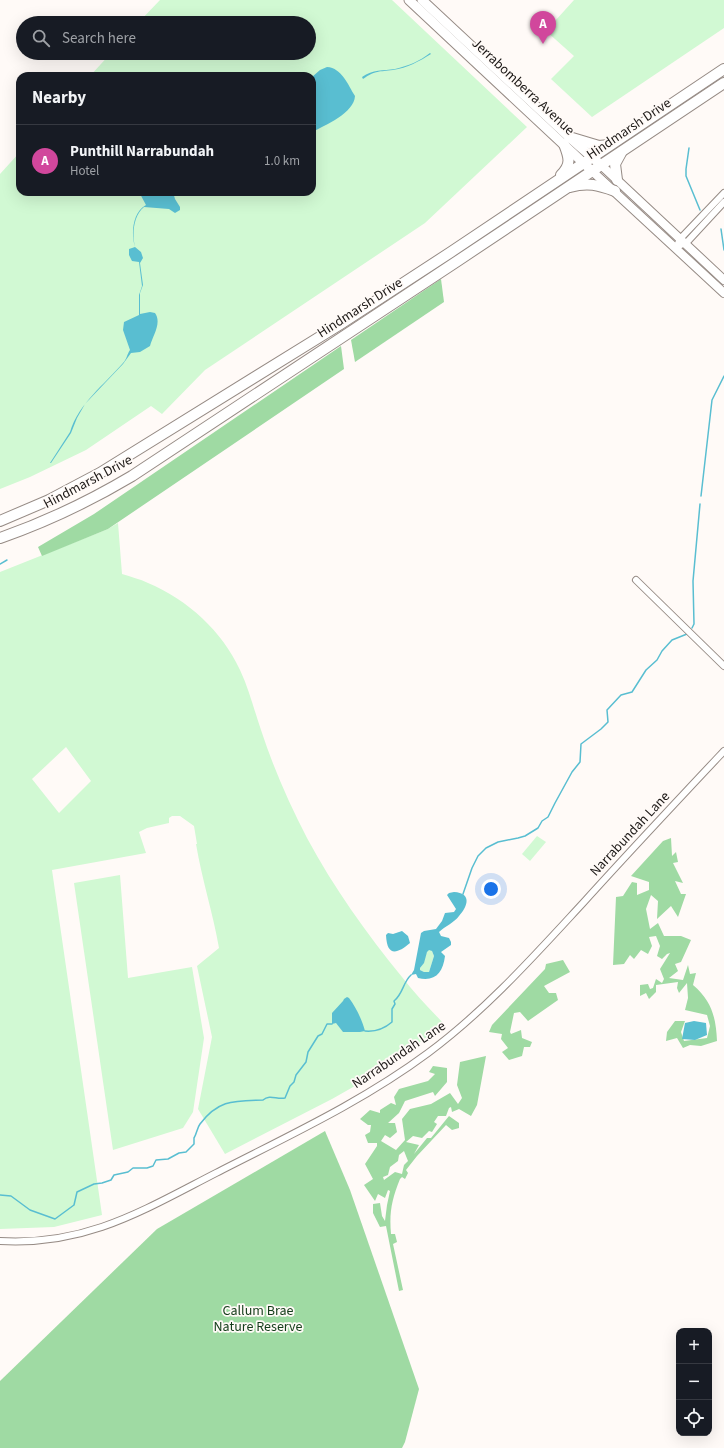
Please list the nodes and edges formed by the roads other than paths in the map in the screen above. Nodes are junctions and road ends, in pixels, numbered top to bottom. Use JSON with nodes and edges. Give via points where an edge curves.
{"nodes":[{"id":1,"x":409,"y":0,"type":"edge"},
{"id":2,"x":422,"y":0,"type":"edge"},
{"id":3,"x":459,"y":46,"type":"junction"},
{"id":4,"x":472,"y":47,"type":"junction"},
{"id":5,"x":474,"y":60,"type":"junction"},
{"id":6,"x":724,"y":70,"type":"edge"},
{"id":7,"x":724,"y":83,"type":"edge"},
{"id":8,"x":566,"y":140,"type":"junction"},
{"id":9,"x":611,"y":145,"type":"junction"},
{"id":10,"x":623,"y":150,"type":"junction"},
{"id":11,"x":588,"y":160,"type":"junction"},
{"id":12,"x":601,"y":165,"type":"junction"},
{"id":13,"x":592,"y":171,"type":"junction"},
{"id":14,"x":617,"y":180,"type":"junction"},
{"id":15,"x":562,"y":190,"type":"junction"},
{"id":16,"x":615,"y":191,"type":"junction"},
{"id":17,"x":724,"y":193,"type":"edge"},
{"id":18,"x":535,"y":196,"type":"junction"},
{"id":19,"x":724,"y":202,"type":"edge"},
{"id":20,"x":682,"y":241,"type":"junction"},
{"id":21,"x":676,"y":248,"type":"junction"},
{"id":22,"x":694,"y":252,"type":"junction"},
{"id":23,"x":688,"y":259,"type":"junction"},
{"id":24,"x":724,"y":280,"type":"edge"},
{"id":25,"x":724,"y":293,"type":"edge"},
{"id":26,"x":339,"y":325,"type":"junction"},
{"id":27,"x":346,"y":334,"type":"junction"},
{"id":28,"x":0,"y":521,"type":"edge"},
{"id":29,"x":0,"y":538,"type":"edge"},
{"id":30,"x":636,"y":580,"type":"dead end"},
{"id":31,"x":724,"y":666,"type":"edge"},
{"id":32,"x":724,"y":751,"type":"edge"},
{"id":33,"x":0,"y":1241,"type":"edge"}],
"edges":[{"from":1,"to":3,"type":"main road","name":"Jerrabomberra Avenue"},
{"from":2,"to":4,"type":"main road","name":"Jerrabomberra Avenue"},
{"from":3,"to":4,"type":"main road"},
{"from":3,"to":5,"type":"main road","name":"Jerrabomberra Avenue"},
{"from":4,"to":5,"type":"main road"},
{"from":4,"to":8,"type":"main road","name":"Jerrabomberra Avenue"},
{"from":5,"to":8,"type":"main road","name":"Jerrabomberra Avenue"},
{"from":6,"to":9,"type":"main road","name":"Hindmarsh Drive"},
{"from":7,"to":10,"type":"main road","name":"Hindmarsh Drive"},
{"from":8,"to":9,"type":"main road","via":[[599,146]]},
{"from":8,"to":11,"type":"main road","name":"Jerrabomberra Avenue"},
{"from":8,"to":18,"type":"main road","via":[[569,157],[567,168]]},
{"from":9,"to":11,"type":"main road","name":"Hindmarsh Drive"},
{"from":10,"to":12,"type":"main road","name":"Hindmarsh Drive"},
{"from":10,"to":14,"type":"main road","via":[[615,164]]},
{"from":11,"to":12,"type":"main road","name":"Jerrabomberra Avenue"},
{"from":11,"to":13,"type":"main road","name":"Jerrabomberra Avenue"},
{"from":11,"to":18,"type":"main road","name":"Hindmarsh Drive"},
{"from":12,"to":13,"type":"main road","name":"Hindmarsh Drive"},
{"from":12,"to":14,"type":"street","name":"Jerrabomberra Avenue"},
{"from":13,"to":15,"type":"main road","name":"Hindmarsh Drive"},
{"from":13,"to":16,"type":"street","name":"Jerrabomberra Avenue"},
{"from":14,"to":20,"type":"street","name":"Jerrabomberra Avenue"},
{"from":15,"to":16,"type":"main road","via":[[593,184]]},
{"from":15,"to":27,"type":"main road","name":"Hindmarsh Drive"},
{"from":16,"to":21,"type":"street","name":"Jerrabomberra Avenue"},
{"from":17,"to":20,"type":"street"},
{"from":18,"to":26,"type":"main road","name":"Hindmarsh Drive"},
{"from":19,"to":20,"type":"street"},
{"from":20,"to":21,"type":"street"},
{"from":20,"to":22,"type":"street","name":"Jerrabomberra Avenue"},
{"from":21,"to":23,"type":"street","name":"Jerrabomberra Avenue"},
{"from":22,"to":23,"type":"street"},
{"from":22,"to":24,"type":"street","name":"Jerrabomberra Avenue"},
{"from":23,"to":25,"type":"street","name":"Jerrabomberra Avenue"},
{"from":26,"to":27,"type":"main road"},
{"from":26,"to":28,"type":"main road","name":"Hindmarsh Drive","via":[[100,473],[49,500]]},
{"from":27,"to":29,"type":"main road","name":"Hindmarsh Drive","via":[[115,486],[57,516]]},
{"from":30,"to":31,"type":"street"},
{"from":32,"to":33,"type":"street","name":"Narrabundah Lane","via":[[499,993],[448,1038],[416,1062],[360,1098],[122,1220],[69,1237],[37,1241]]}]}
